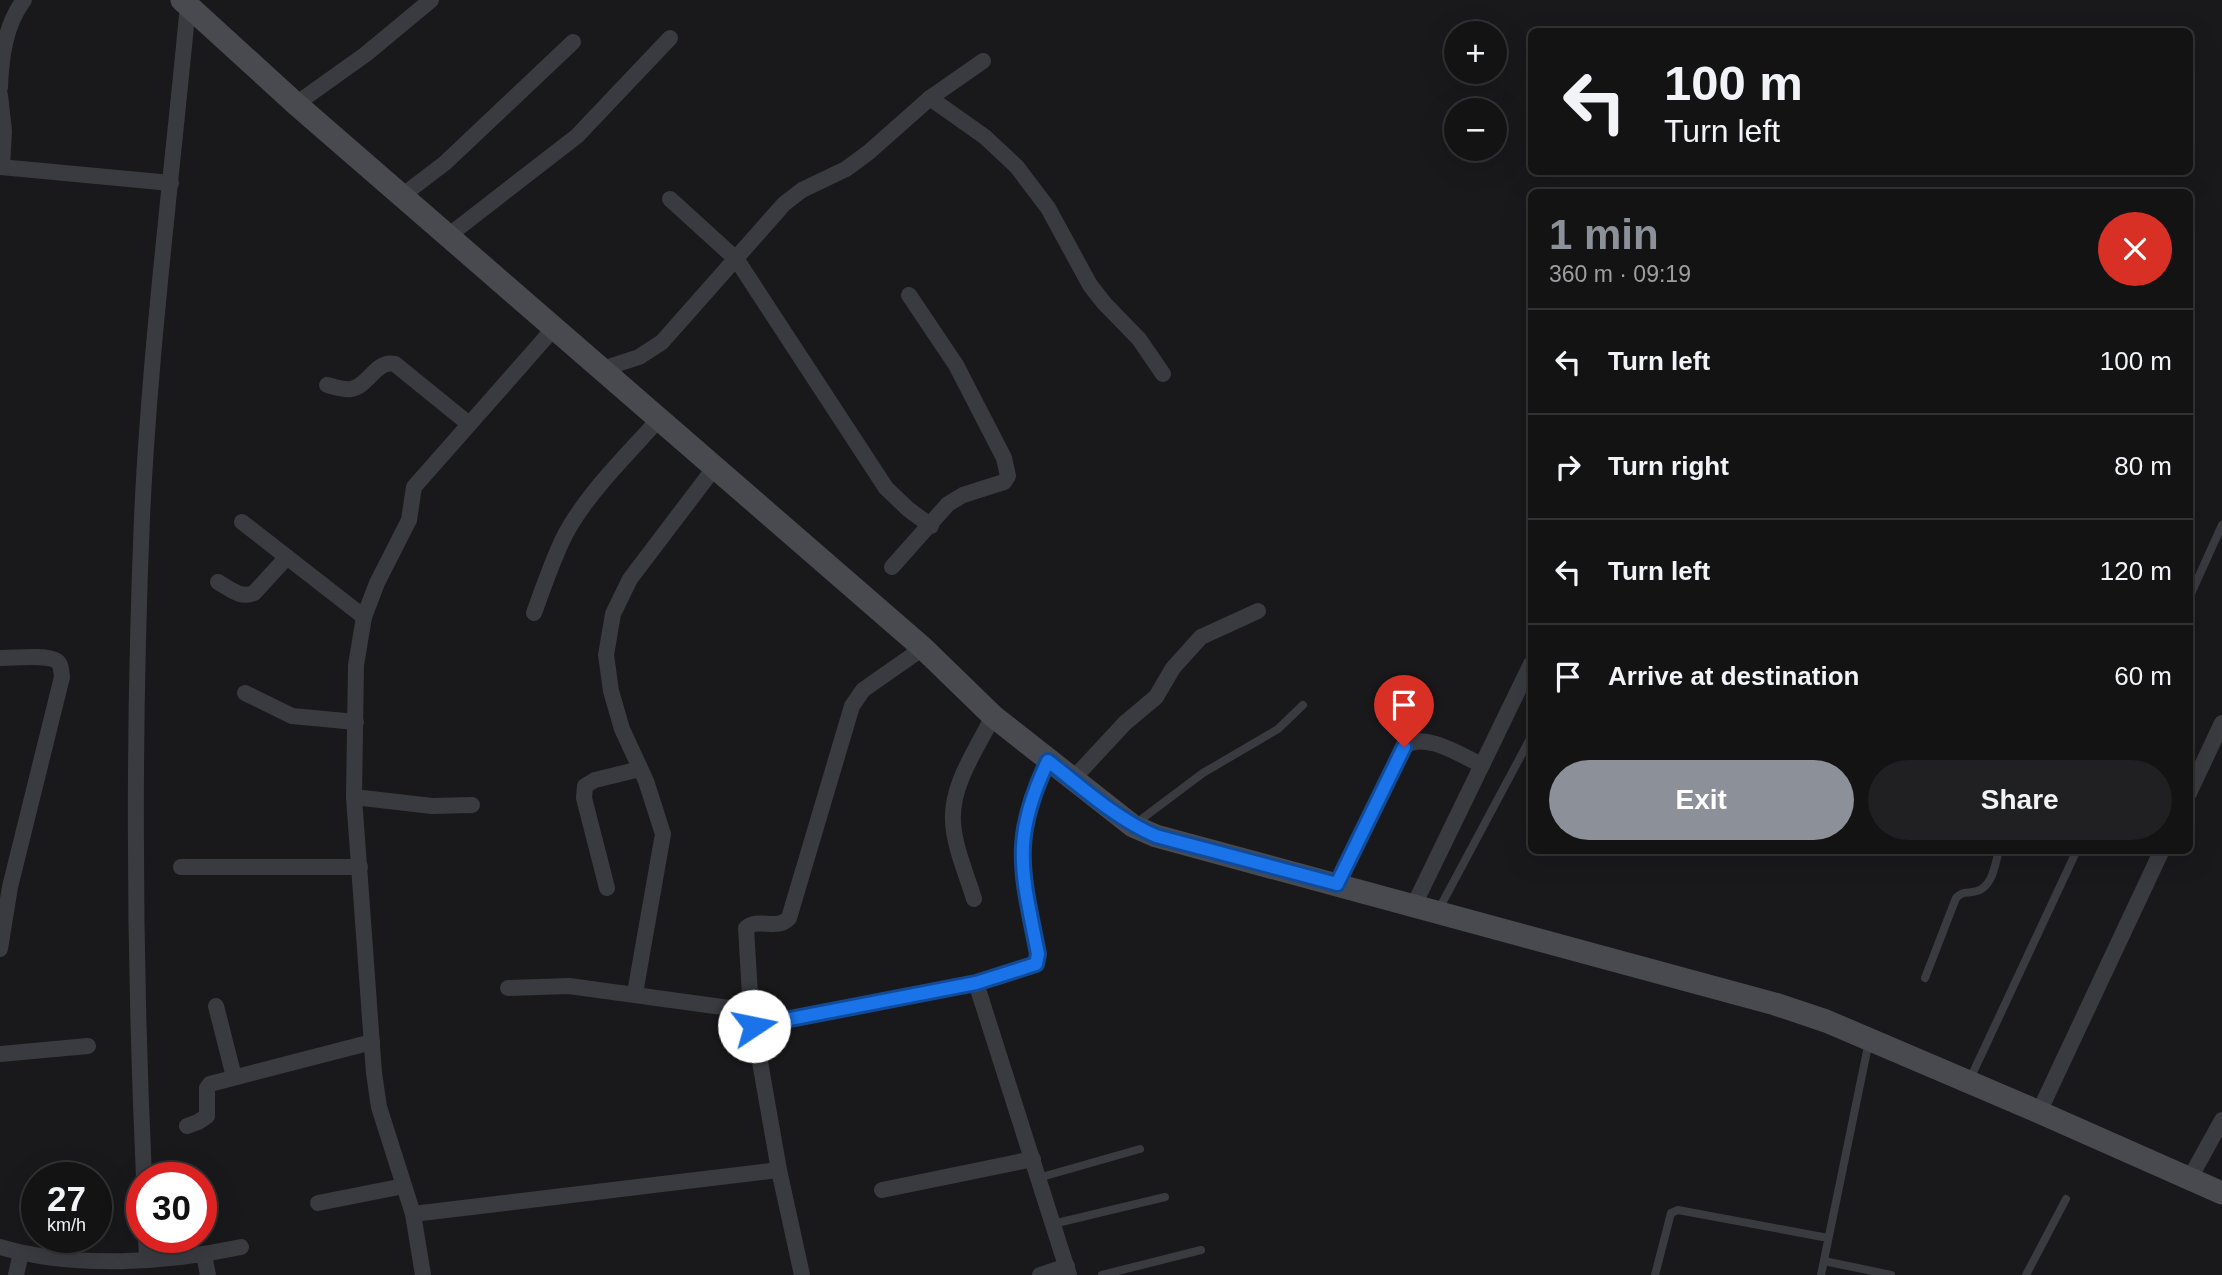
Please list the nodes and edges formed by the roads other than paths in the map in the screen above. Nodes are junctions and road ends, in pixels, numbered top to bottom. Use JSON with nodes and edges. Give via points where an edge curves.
{"nodes":[{"id":1,"x":24,"y":0,"type":"edge"},
{"id":2,"x":431,"y":0,"type":"edge"},
{"id":3,"x":185,"y":2,"type":"edge"},
{"id":4,"x":670,"y":38,"type":"dead end"},
{"id":5,"x":573,"y":42,"type":"dead end"},
{"id":6,"x":983,"y":61,"type":"dead end"},
{"id":7,"x":0,"y":88,"type":"edge"},
{"id":8,"x":0,"y":95,"type":"edge"},
{"id":9,"x":930,"y":98,"type":"junction"},
{"id":10,"x":296,"y":104,"type":"junction"},
{"id":11,"x":1,"y":167,"type":"edge"},
{"id":12,"x":171,"y":183,"type":"junction"},
{"id":13,"x":403,"y":195,"type":"junction"},
{"id":14,"x":670,"y":199,"type":"dead end"},
{"id":15,"x":448,"y":236,"type":"junction"},
{"id":16,"x":737,"y":260,"type":"junction"},
{"id":17,"x":909,"y":295,"type":"dead end"},
{"id":18,"x":555,"y":327,"type":"junction"},
{"id":19,"x":602,"y":369,"type":"junction"},
{"id":20,"x":1163,"y":374,"type":"dead end"},
{"id":21,"x":327,"y":386,"type":"dead end"},
{"id":22,"x":659,"y":419,"type":"junction"},
{"id":23,"x":469,"y":424,"type":"junction"},
{"id":24,"x":715,"y":467,"type":"junction"},
{"id":25,"x":242,"y":522,"type":"dead end"},
{"id":26,"x":2222,"y":525,"type":"edge"},
{"id":27,"x":931,"y":526,"type":"junction"},
{"id":28,"x":287,"y":556,"type":"junction"},
{"id":29,"x":892,"y":567,"type":"dead end"},
{"id":30,"x":218,"y":582,"type":"dead end"},
{"id":31,"x":2193,"y":589,"type":"edge"},
{"id":32,"x":1258,"y":611,"type":"dead end"},
{"id":33,"x":534,"y":613,"type":"dead end"},
{"id":34,"x":364,"y":617,"type":"junction"},
{"id":35,"x":923,"y":648,"type":"junction"},
{"id":36,"x":0,"y":658,"type":"edge"},
{"id":37,"x":1528,"y":670,"type":"edge"},
{"id":38,"x":245,"y":693,"type":"dead end"},
{"id":39,"x":1303,"y":705,"type":"dead end"},
{"id":40,"x":993,"y":716,"type":"junction"},
{"id":41,"x":356,"y":722,"type":"junction"},
{"id":42,"x":2222,"y":723,"type":"edge"},
{"id":43,"x":1528,"y":743,"type":"edge"},
{"id":44,"x":1048,"y":761,"type":"junction"},
{"id":45,"x":1482,"y":765,"type":"junction"},
{"id":46,"x":640,"y":769,"type":"junction"},
{"id":47,"x":1072,"y":780,"type":"junction"},
{"id":48,"x":2193,"y":785,"type":"edge"},
{"id":49,"x":354,"y":797,"type":"junction"},
{"id":50,"x":472,"y":805,"type":"dead end"},
{"id":51,"x":1133,"y":826,"type":"junction"},
{"id":52,"x":1995,"y":854,"type":"edge"},
{"id":53,"x":1998,"y":854,"type":"edge"},
{"id":54,"x":2075,"y":854,"type":"edge"},
{"id":55,"x":2160,"y":854,"type":"edge"},
{"id":56,"x":1996,"y":861,"type":"junction"},
{"id":57,"x":181,"y":867,"type":"dead end"},
{"id":58,"x":360,"y":867,"type":"junction"},
{"id":59,"x":1337,"y":884,"type":"junction"},
{"id":60,"x":607,"y":888,"type":"dead end"},
{"id":61,"x":974,"y":899,"type":"dead end"},
{"id":62,"x":1414,"y":905,"type":"junction"},
{"id":63,"x":1438,"y":912,"type":"junction"},
{"id":64,"x":0,"y":949,"type":"edge"},
{"id":65,"x":1925,"y":978,"type":"dead end"},
{"id":66,"x":976,"y":983,"type":"junction"},
{"id":67,"x":508,"y":988,"type":"dead end"},
{"id":68,"x":635,"y":993,"type":"junction"},
{"id":69,"x":216,"y":1006,"type":"dead end"},
{"id":70,"x":753,"y":1019,"type":"junction"},
{"id":71,"x":1869,"y":1040,"type":"junction"},
{"id":72,"x":372,"y":1042,"type":"junction"},
{"id":73,"x":88,"y":1046,"type":"dead end"},
{"id":74,"x":0,"y":1054,"type":"edge"},
{"id":75,"x":234,"y":1077,"type":"junction"},
{"id":76,"x":1969,"y":1082,"type":"junction"},
{"id":77,"x":2039,"y":1112,"type":"junction"},
{"id":78,"x":2222,"y":1120,"type":"edge"},
{"id":79,"x":187,"y":1126,"type":"dead end"},
{"id":80,"x":1140,"y":1149,"type":"dead end"},
{"id":81,"x":1033,"y":1159,"type":"junction"},
{"id":82,"x":143,"y":1162,"type":"edge"},
{"id":83,"x":779,"y":1170,"type":"junction"},
{"id":84,"x":1038,"y":1178,"type":"junction"},
{"id":85,"x":2190,"y":1178,"type":"junction"},
{"id":86,"x":404,"y":1186,"type":"junction"},
{"id":87,"x":882,"y":1190,"type":"dead end"},
{"id":88,"x":2222,"y":1193,"type":"edge"},
{"id":89,"x":1165,"y":1196,"type":"dead end"},
{"id":90,"x":2066,"y":1199,"type":"dead end"},
{"id":91,"x":318,"y":1203,"type":"dead end"},
{"id":92,"x":413,"y":1214,"type":"junction"},
{"id":93,"x":1053,"y":1224,"type":"junction"},
{"id":94,"x":1828,"y":1238,"type":"junction"},
{"id":95,"x":0,"y":1247,"type":"edge"},
{"id":96,"x":241,"y":1247,"type":"dead end"},
{"id":97,"x":1201,"y":1250,"type":"dead end"},
{"id":98,"x":21,"y":1253,"type":"junction"},
{"id":99,"x":147,"y":1253,"type":"edge"},
{"id":100,"x":204,"y":1255,"type":"junction"},
{"id":101,"x":147,"y":1260,"type":"junction"},
{"id":102,"x":1824,"y":1261,"type":"junction"},
{"id":103,"x":1068,"y":1271,"type":"edge"},
{"id":104,"x":16,"y":1275,"type":"edge"},
{"id":105,"x":208,"y":1275,"type":"edge"},
{"id":106,"x":423,"y":1275,"type":"edge"},
{"id":107,"x":802,"y":1275,"type":"edge"},
{"id":108,"x":1040,"y":1275,"type":"edge"},
{"id":109,"x":1102,"y":1275,"type":"edge"},
{"id":110,"x":1655,"y":1275,"type":"edge"},
{"id":111,"x":1821,"y":1275,"type":"edge"},
{"id":112,"x":1891,"y":1275,"type":"edge"},
{"id":113,"x":2026,"y":1275,"type":"edge"}],
"edges":[{"from":1,"to":7,"type":"street","via":[[12,17],[6,38]]},
{"from":2,"to":10,"type":"street"},
{"from":3,"to":10,"type":"street"},
{"from":3,"to":12,"type":"street"},
{"from":4,"to":15,"type":"street","via":[[577,136]]},
{"from":5,"to":13,"type":"street","via":[[454,155]]},
{"from":6,"to":9,"type":"street"},
{"from":8,"to":11,"type":"street"},
{"from":9,"to":16,"type":"street","via":[[846,169],[784,204]]},
{"from":9,"to":20,"type":"street","via":[[1017,167],[1048,208],[1090,285],[1139,339]]},
{"from":10,"to":13,"type":"street"},
{"from":11,"to":12,"type":"street"},
{"from":12,"to":82,"type":"street","via":[[142,515],[136,1021]]},
{"from":13,"to":15,"type":"street"},
{"from":14,"to":16,"type":"street"},
{"from":15,"to":18,"type":"street"},
{"from":16,"to":19,"type":"street","via":[[662,342],[639,357]]},
{"from":16,"to":27,"type":"street","via":[[886,488]]},
{"from":17,"to":27,"type":"street","via":[[956,365],[1009,469],[1003,481],[948,504]]},
{"from":18,"to":19,"type":"street"},
{"from":18,"to":23,"type":"street"},
{"from":19,"to":22,"type":"street"},
{"from":21,"to":23,"type":"street","via":[[353,389],[388,362]]},
{"from":22,"to":24,"type":"street"},
{"from":22,"to":33,"type":"street","via":[[567,530]]},
{"from":23,"to":34,"type":"street","via":[[414,487],[409,520]]},
{"from":24,"to":35,"type":"street"},
{"from":24,"to":46,"type":"street","via":[[630,579],[613,614],[606,654],[611,691]]},
{"from":25,"to":28,"type":"street"},
{"from":26,"to":31,"type":"lane"},
{"from":27,"to":29,"type":"street"},
{"from":28,"to":30,"type":"street","via":[[254,593],[241,595]]},
{"from":28,"to":34,"type":"street"},
{"from":32,"to":47,"type":"street","via":[[1201,637],[1172,668],[1156,697]]},
{"from":34,"to":41,"type":"street","via":[[356,665]]},
{"from":35,"to":40,"type":"street"},
{"from":35,"to":70,"type":"street","via":[[863,690],[852,706],[789,918],[778,925],[757,923],[746,928]]},
{"from":36,"to":64,"type":"street","via":[[47,658],[57,662],[62,677],[10,887]]},
{"from":37,"to":45,"type":"street"},
{"from":38,"to":41,"type":"street","via":[[292,716]]},
{"from":39,"to":51,"type":"lane","via":[[1279,729],[1203,773]]},
{"from":40,"to":44,"type":"street"},
{"from":40,"to":61,"type":"street","via":[[959,784],[954,810],[956,836]]},
{"from":41,"to":49,"type":"street"},
{"from":42,"to":48,"type":"street"},
{"from":43,"to":63,"type":"lane"},
{"from":44,"to":47,"type":"street"},
{"from":44,"to":66,"type":"street","via":[[1029,806],[1022,847],[1038,960],[1030,967]]},
{"from":45,"to":59,"type":"street","via":[[1430,743],[1410,742]]},
{"from":45,"to":62,"type":"street"},
{"from":46,"to":60,"type":"street","via":[[585,786],[584,798]]},
{"from":46,"to":68,"type":"street","via":[[661,820],[663,847]]},
{"from":47,"to":51,"type":"street"},
{"from":49,"to":50,"type":"street","via":[[432,806]]},
{"from":49,"to":58,"type":"street"},
{"from":51,"to":59,"type":"street"},
{"from":52,"to":56,"type":"lane"},
{"from":53,"to":56,"type":"lane"},
{"from":54,"to":76,"type":"lane"},
{"from":55,"to":77,"type":"street"},
{"from":56,"to":65,"type":"lane","via":[[1987,885],[1956,898]]},
{"from":57,"to":58,"type":"street"},
{"from":58,"to":72,"type":"street"},
{"from":59,"to":62,"type":"street"},
{"from":62,"to":63,"type":"street"},
{"from":63,"to":71,"type":"street","via":[[1775,1004]]},
{"from":66,"to":70,"type":"street"},
{"from":66,"to":81,"type":"street"},
{"from":67,"to":68,"type":"street","via":[[569,986]]},
{"from":68,"to":70,"type":"street"},
{"from":69,"to":75,"type":"street"},
{"from":70,"to":83,"type":"street"},
{"from":71,"to":76,"type":"street"},
{"from":71,"to":94,"type":"lane"},
{"from":72,"to":75,"type":"street"},
{"from":72,"to":86,"type":"street","via":[[379,1107]]},
{"from":73,"to":74,"type":"street"},
{"from":75,"to":79,"type":"street","via":[[207,1088],[206,1116]]},
{"from":76,"to":77,"type":"street"},
{"from":77,"to":85,"type":"street"},
{"from":78,"to":85,"type":"street"},
{"from":80,"to":84,"type":"lane"},
{"from":81,"to":84,"type":"street"},
{"from":81,"to":87,"type":"street"},
{"from":83,"to":92,"type":"street"},
{"from":83,"to":107,"type":"street"},
{"from":84,"to":93,"type":"street"},
{"from":85,"to":88,"type":"street"},
{"from":86,"to":91,"type":"street"},
{"from":86,"to":92,"type":"street"},
{"from":89,"to":93,"type":"lane"},
{"from":90,"to":113,"type":"lane"},
{"from":92,"to":106,"type":"street"},
{"from":93,"to":103,"type":"street"},
{"from":94,"to":102,"type":"lane"},
{"from":94,"to":110,"type":"lane","via":[[1678,1210],[1667,1223]]},
{"from":95,"to":98,"type":"street"},
{"from":96,"to":100,"type":"street"},
{"from":97,"to":109,"type":"lane"},
{"from":98,"to":101,"type":"street"},
{"from":98,"to":104,"type":"street"},
{"from":99,"to":101,"type":"street"},
{"from":100,"to":101,"type":"street"},
{"from":100,"to":105,"type":"street"},
{"from":102,"to":111,"type":"lane"},
{"from":102,"to":112,"type":"lane"},
{"from":103,"to":108,"type":"street"}]}
